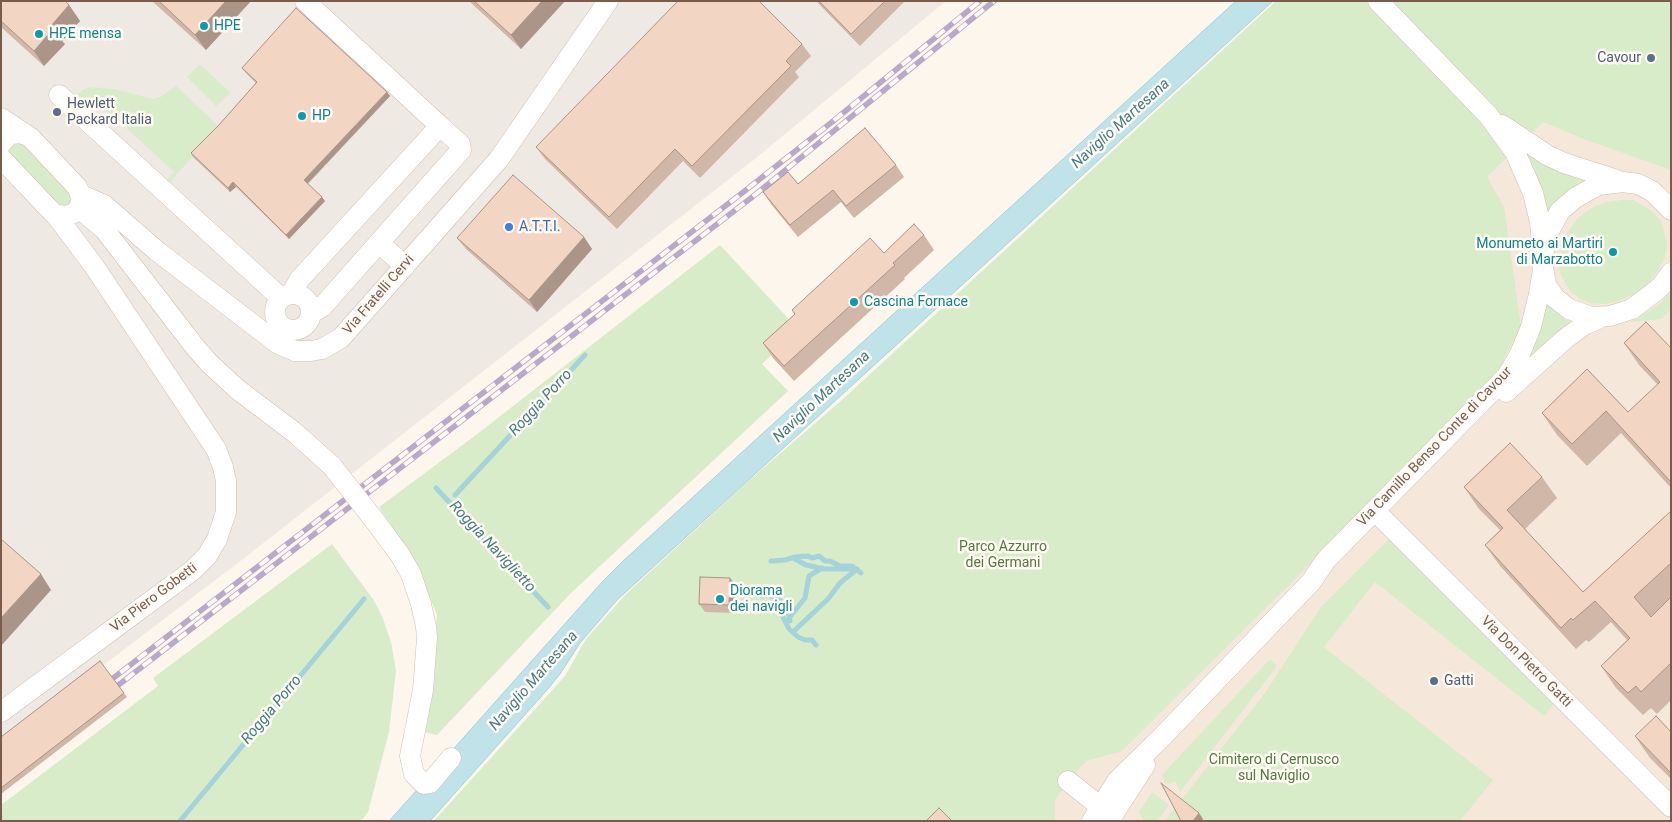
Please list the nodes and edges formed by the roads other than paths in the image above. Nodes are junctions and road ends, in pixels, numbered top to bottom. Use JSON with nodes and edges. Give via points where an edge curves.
{"nodes":[{"id":1,"x":305,"y":1,"type":"edge"},
{"id":2,"x":608,"y":1,"type":"edge"},
{"id":3,"x":1378,"y":1,"type":"edge"},
{"id":4,"x":59,"y":95,"type":"dead end"},
{"id":5,"x":1488,"y":115,"type":"junction"},
{"id":6,"x":1,"y":118,"type":"edge"},
{"id":7,"x":440,"y":126,"type":"junction"},
{"id":8,"x":26,"y":135,"type":"junction"},
{"id":9,"x":1,"y":144,"type":"edge"},
{"id":10,"x":1,"y":158,"type":"edge"},
{"id":11,"x":1622,"y":182,"type":"junction"},
{"id":12,"x":1645,"y":187,"type":"junction"},
{"id":13,"x":1671,"y":187,"type":"edge"},
{"id":14,"x":72,"y":208,"type":"junction"},
{"id":15,"x":1671,"y":210,"type":"edge"},
{"id":16,"x":379,"y":243,"type":"junction"},
{"id":17,"x":1543,"y":250,"type":"junction"},
{"id":18,"x":405,"y":266,"type":"junction"},
{"id":19,"x":1542,"y":270,"type":"junction"},
{"id":20,"x":1671,"y":273,"type":"edge"},
{"id":21,"x":287,"y":295,"type":"junction"},
{"id":22,"x":312,"y":313,"type":"junction"},
{"id":23,"x":1600,"y":318,"type":"junction"},
{"id":24,"x":1381,"y":517,"type":"junction"},
{"id":25,"x":1311,"y":582,"type":"junction"},
{"id":26,"x":1,"y":712,"type":"edge"},
{"id":27,"x":451,"y":758,"type":"dead end"},
{"id":28,"x":1068,"y":781,"type":"dead end"},
{"id":29,"x":1671,"y":807,"type":"edge"},
{"id":30,"x":1107,"y":817,"type":"edge"}],
"edges":[{"from":1,"to":7,"type":"street"},
{"from":2,"to":18,"type":"street","name":"Via Fratelli Cervi","via":[[499,159]]},
{"from":3,"to":5,"type":"street"},
{"from":4,"to":21,"type":"street"},
{"from":5,"to":11,"type":"street","via":[[1547,156]]},
{"from":5,"to":17,"type":"street","via":[[1515,152],[1529,181],[1540,222]]},
{"from":6,"to":8,"type":"street"},
{"from":7,"to":16,"type":"street","via":[[460,144],[461,150]]},
{"from":7,"to":21,"type":"street"},
{"from":8,"to":9,"type":"street","via":[[12,134]]},
{"from":8,"to":14,"type":"street","via":[[77,186]]},
{"from":10,"to":14,"type":"street"},
{"from":11,"to":12,"type":"street"},
{"from":11,"to":17,"type":"street","via":[[1598,185],[1575,198],[1555,218]]},
{"from":12,"to":13,"type":"street"},
{"from":12,"to":15,"type":"street"},
{"from":14,"to":18,"type":"street","name":"Via Fratelli Cervi","via":[[104,205],[157,251],[254,326],[277,343],[295,351],[322,349],[341,338]]},
{"from":14,"to":26,"type":"street","name":"Via Piero Gobetti","via":[[94,266],[220,458],[226,481],[225,517],[217,539],[194,570]]},
{"from":14,"to":27,"type":"street","bridge":true,"via":[[104,229],[215,369],[332,466],[400,555],[411,574],[421,604],[427,638],[423,690],[410,756],[414,774],[424,784],[430,783]]},
{"from":16,"to":18,"type":"street"},
{"from":16,"to":22,"type":"street","via":[[322,307]]},
{"from":17,"to":19,"type":"street","name":"Via Camillo Benso Conte di Cavour"},
{"from":19,"to":23,"type":"street","via":[[1546,285],[1562,305],[1582,315]]},
{"from":19,"to":25,"type":"street","name":"Via Camillo Benso Conte di Cavour","via":[[1531,327],[1507,376],[1326,560]]},
{"from":20,"to":23,"type":"street","name":"Via Camillo Benso Conte di Cavour","via":[[1664,284],[1632,309]]},
{"from":21,"to":22,"type":"street","via":[[304,296]]},
{"from":21,"to":22,"type":"street","via":[[277,302],[275,314],[284,328],[302,328]]},
{"from":23,"to":24,"type":"street","name":"Via Camillo Benso Conte di Cavour","via":[[1565,339],[1496,400]]},
{"from":24,"to":25,"type":"street","name":"Via Camillo Benso Conte di Cavour","via":[[1332,566]]},
{"from":24,"to":29,"type":"street","name":"Via Don Pietro Gatti"},
{"from":25,"to":30,"type":"street","name":"Via Camillo Benso Conte di Cavour","via":[[1117,781]]},
{"from":28,"to":30,"type":"street"}]}
